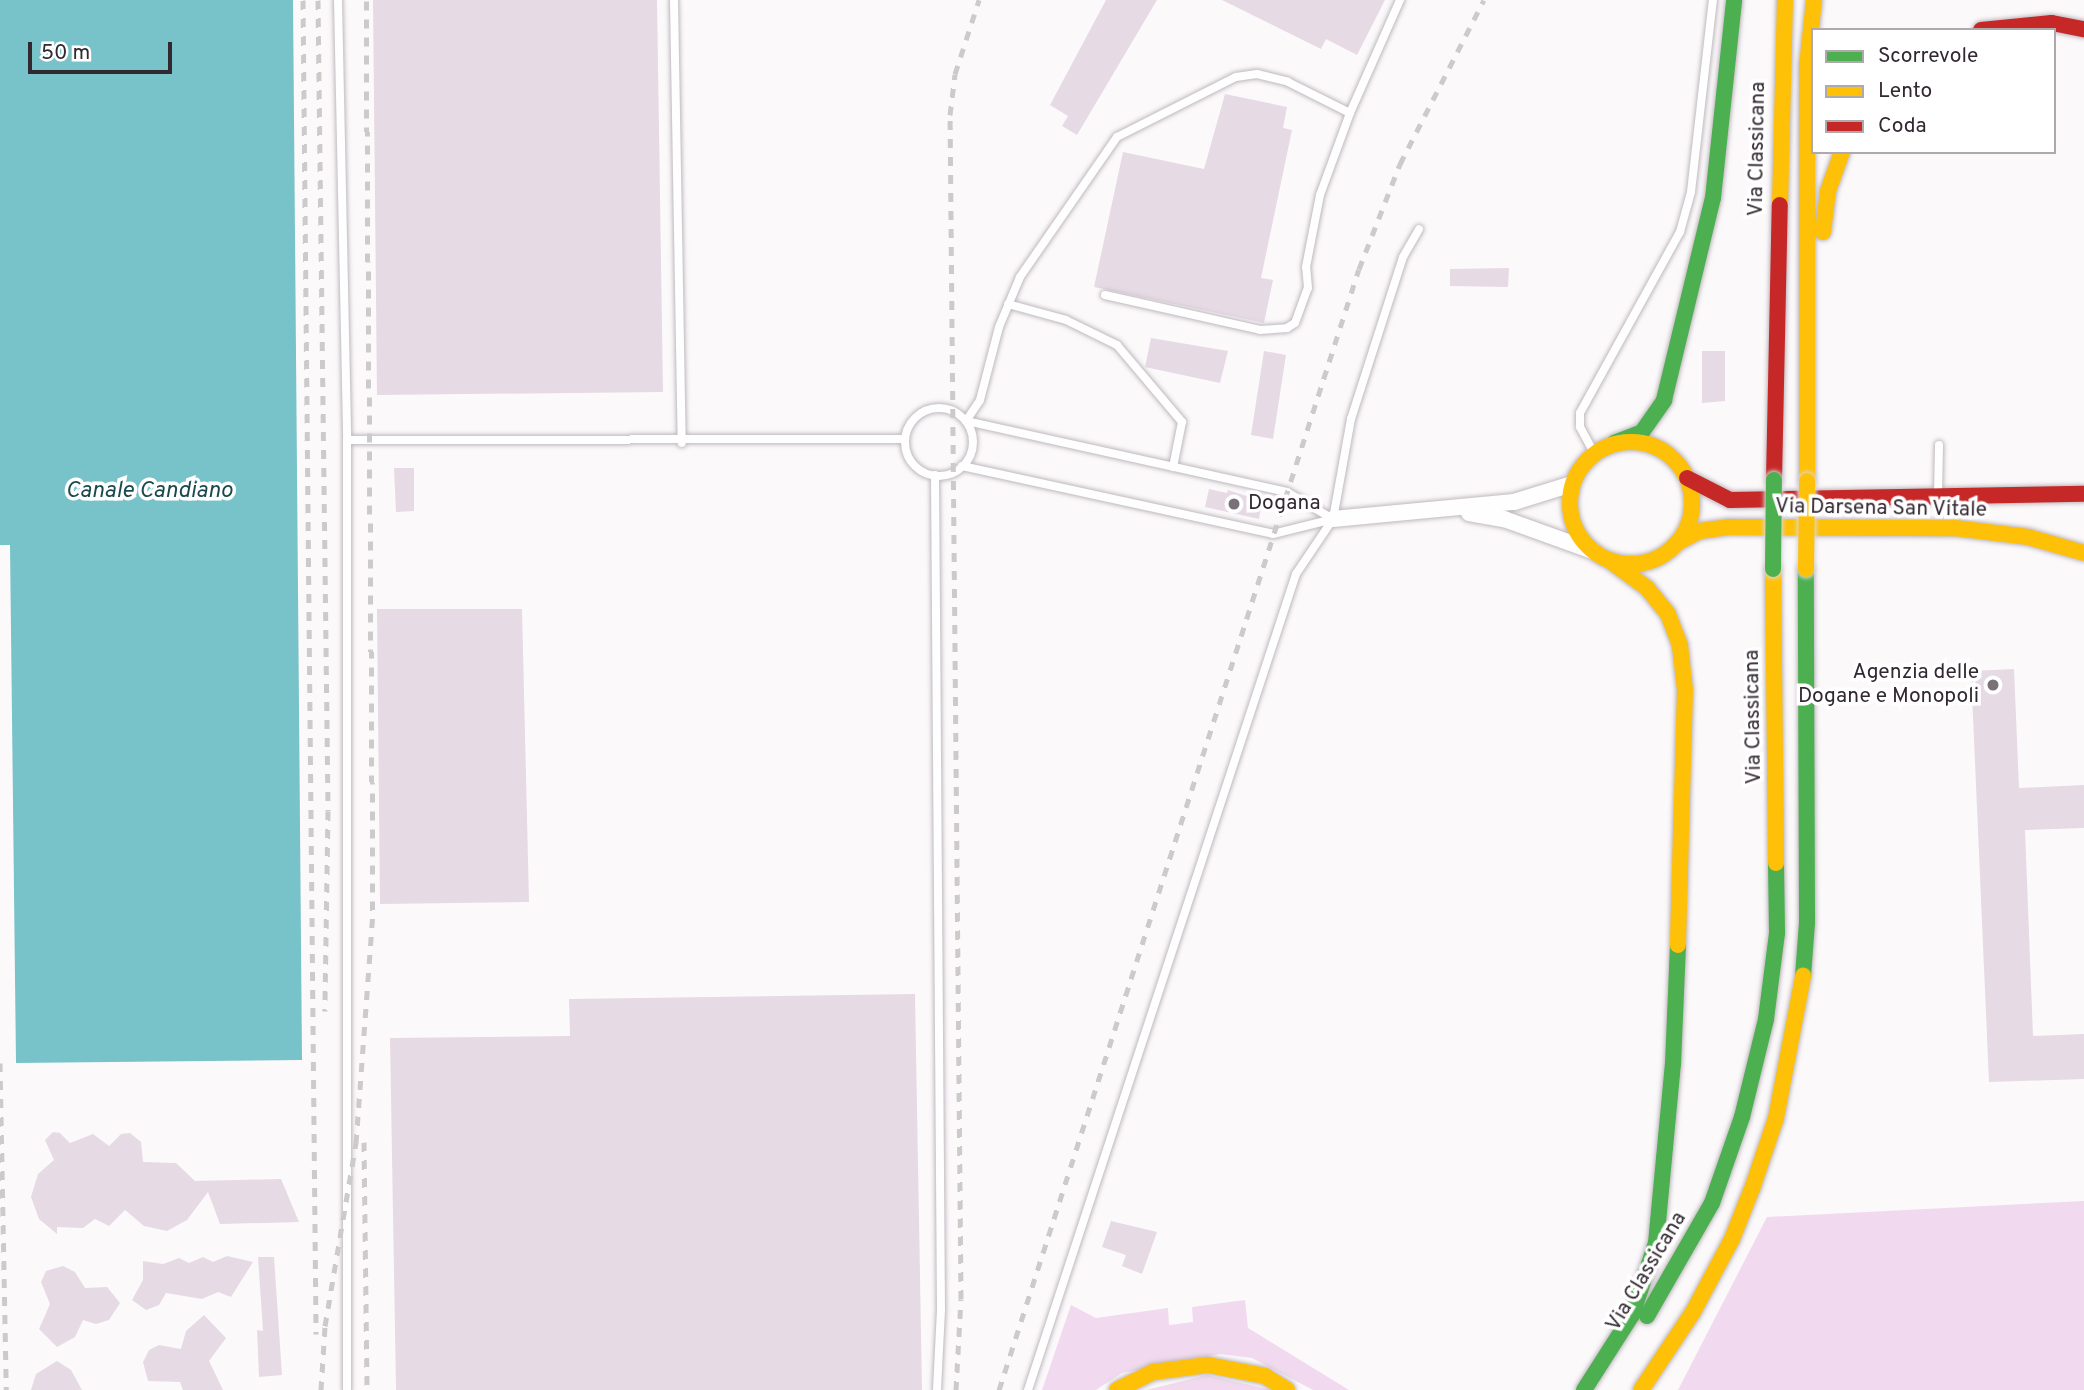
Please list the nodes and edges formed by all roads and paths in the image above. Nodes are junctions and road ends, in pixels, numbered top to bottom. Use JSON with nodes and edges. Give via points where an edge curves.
{"nodes":[{"id":1,"x":338,"y":0,"type":"edge"},
{"id":2,"x":674,"y":0,"type":"edge"},
{"id":3,"x":1400,"y":0,"type":"edge"},
{"id":4,"x":1713,"y":0,"type":"edge"},
{"id":5,"x":1734,"y":0,"type":"edge"},
{"id":6,"x":1785,"y":0,"type":"edge"},
{"id":7,"x":1814,"y":0,"type":"edge"},
{"id":8,"x":1811,"y":28,"type":"edge"},
{"id":9,"x":1811,"y":28,"type":"edge"},
{"id":10,"x":2001,"y":28,"type":"edge"},
{"id":11,"x":2084,"y":29,"type":"edge"},
{"id":12,"x":1350,"y":113,"type":"junction"},
{"id":13,"x":1841,"y":154,"type":"edge"},
{"id":14,"x":1419,"y":229,"type":"dead end"},
{"id":15,"x":1105,"y":295,"type":"dead end"},
{"id":16,"x":1007,"y":304,"type":"junction"},
{"id":17,"x":1806,"y":350,"type":"junction"},
{"id":18,"x":966,"y":421,"type":"junction"},
{"id":19,"x":905,"y":439,"type":"junction"},
{"id":20,"x":347,"y":440,"type":"junction"},
{"id":21,"x":682,"y":443,"type":"junction"},
{"id":22,"x":1614,"y":443,"type":"junction"},
{"id":23,"x":1939,"y":445,"type":"dead end"},
{"id":24,"x":1594,"y":453,"type":"junction"},
{"id":25,"x":962,"y":466,"type":"junction"},
{"id":26,"x":1173,"y":467,"type":"junction"},
{"id":27,"x":935,"y":475,"type":"junction"},
{"id":28,"x":1687,"y":478,"type":"junction"},
{"id":29,"x":1572,"y":484,"type":"junction"},
{"id":30,"x":2084,"y":494,"type":"edge"},
{"id":31,"x":1938,"y":498,"type":"junction"},
{"id":32,"x":1456,"y":510,"type":"junction"},
{"id":33,"x":1333,"y":519,"type":"junction"},
{"id":34,"x":1677,"y":543,"type":"junction"},
{"id":35,"x":1593,"y":551,"type":"junction"},
{"id":36,"x":2084,"y":553,"type":"edge"},
{"id":37,"x":1609,"y":560,"type":"junction"},
{"id":38,"x":346,"y":1390,"type":"edge"},
{"id":39,"x":937,"y":1390,"type":"edge"},
{"id":40,"x":1028,"y":1390,"type":"edge"},
{"id":41,"x":1117,"y":1390,"type":"edge"},
{"id":42,"x":1287,"y":1390,"type":"edge"},
{"id":43,"x":1584,"y":1390,"type":"edge"},
{"id":44,"x":1594,"y":1390,"type":"edge"},
{"id":45,"x":1641,"y":1390,"type":"edge"}],
"edges":[{"from":1,"to":20,"type":"lane"},
{"from":2,"to":21,"type":"lane"},
{"from":3,"to":12,"type":"lane"},
{"from":4,"to":24,"type":"lane","via":[[1691,192],[1680,232],[1580,413],[1580,427]]},
{"from":5,"to":22,"type":"main road","via":[[1713,198],[1664,400],[1642,432]]},
{"from":6,"to":44,"type":"main road","name":"Via Classicana","bridge":true,"via":[[1773,569],[1777,933],[1766,1019],[1742,1116],[1712,1203],[1644,1320]]},
{"from":7,"to":9,"type":"main road"},
{"from":8,"to":17,"type":"main road"},
{"from":10,"to":11,"type":"main road","via":[[2052,23]]},
{"from":12,"to":15,"type":"lane","via":[[1320,195],[1306,267],[1308,288],[1295,323],[1260,330]]},
{"from":12,"to":16,"type":"lane","via":[[1288,82],[1257,74],[1236,77],[1117,137],[1057,219]]},
{"from":13,"to":17,"type":"main road","via":[[1828,191],[1822,286]]},
{"from":14,"to":33,"type":"lane","via":[[1403,257],[1351,419]]},
{"from":16,"to":18,"type":"lane","via":[[980,400]]},
{"from":16,"to":26,"type":"lane","via":[[1066,320],[1118,345],[1182,422]]},
{"from":17,"to":45,"type":"main road","bridge":true,"via":[[1807,923],[1801,994],[1776,1118],[1749,1197],[1693,1312]]},
{"from":18,"to":19,"type":"lane","via":[[953,411],[931,408],[913,419]]},
{"from":18,"to":25,"type":"lane","via":[[972,449]]},
{"from":18,"to":26,"type":"lane"},
{"from":19,"to":21,"type":"lane"},
{"from":19,"to":27,"type":"lane","via":[[910,459]]},
{"from":20,"to":21,"type":"lane"},
{"from":20,"to":38,"type":"lane"},
{"from":22,"to":24,"type":"main road","name":"Via Darsena San Vitale"},
{"from":22,"to":28,"type":"main road","name":"Via Darsena San Vitale","via":[[1653,445],[1677,461]]},
{"from":23,"to":31,"type":"lane"},
{"from":24,"to":29,"type":"main road","name":"Via Darsena San Vitale"},
{"from":25,"to":27,"type":"lane"},
{"from":25,"to":33,"type":"lane","via":[[1273,534]]},
{"from":26,"to":33,"type":"lane","via":[[1287,492]]},
{"from":27,"to":39,"type":"lane","via":[[941,1296]]},
{"from":28,"to":31,"type":"main road","name":"Via Darsena San Vitale","via":[[1730,500]]},
{"from":28,"to":34,"type":"main road","via":[[1692,512]]},
{"from":29,"to":32,"type":"street","name":"Via Darsena San Vitale","via":[[1514,502]]},
{"from":29,"to":35,"type":"main road","name":"Via Darsena San Vitale","via":[[1572,521]]},
{"from":30,"to":31,"type":"main road","name":"Via Darsena San Vitale"},
{"from":32,"to":33,"type":"street","name":"Via Darsena San Vitale"},
{"from":32,"to":35,"type":"street","name":"Via Darsena San Vitale","via":[[1504,519]]},
{"from":33,"to":40,"type":"lane","via":[[1296,574]]},
{"from":34,"to":36,"type":"main road","name":"Via Darsena San Vitale","via":[[1700,531],[1728,527],[1955,528],[2028,537]]},
{"from":34,"to":37,"type":"main road","name":"Via Darsena San Vitale","via":[[1646,562]]},
{"from":35,"to":37,"type":"main road","name":"Via Darsena San Vitale"},
{"from":37,"to":43,"type":"main road","via":[[1647,587],[1668,614],[1679,646],[1685,690],[1679,922],[1673,1064],[1656,1243],[1632,1315]]},
{"from":41,"to":42,"type":"main road","via":[[1153,1372],[1208,1365],[1265,1376]]}]}
